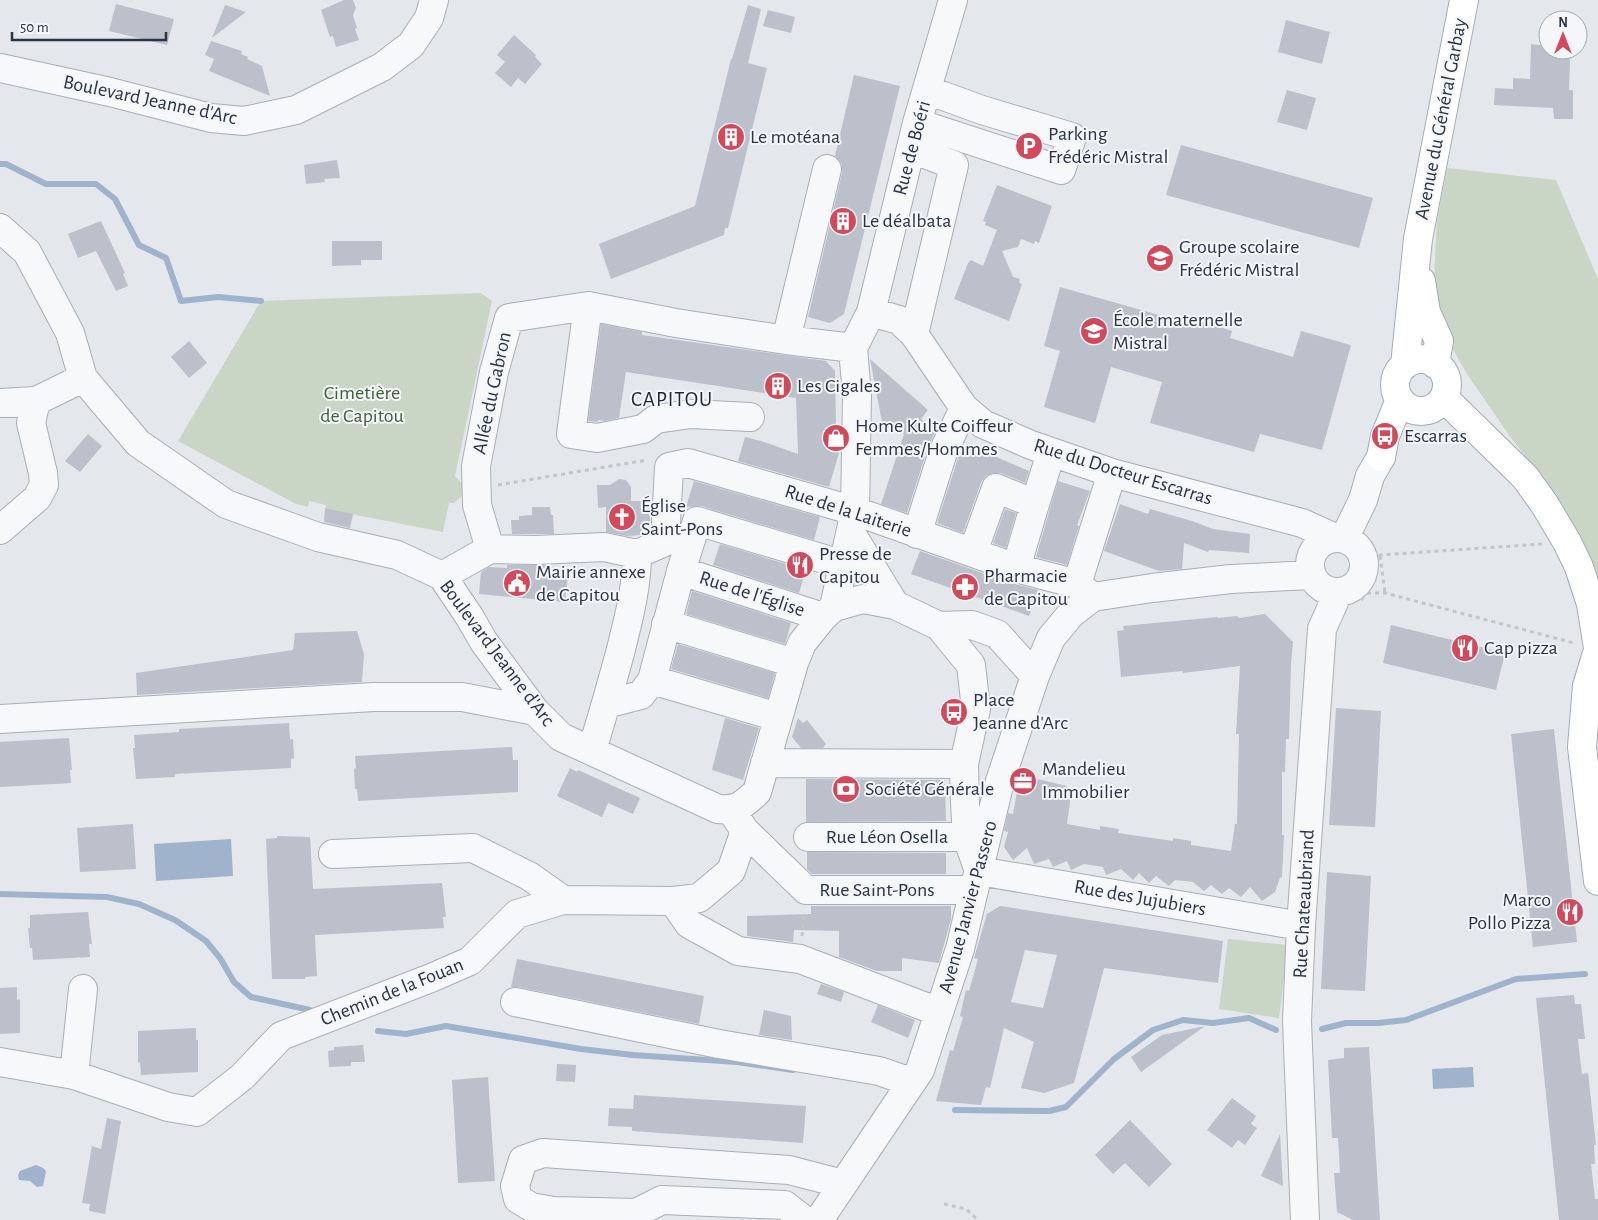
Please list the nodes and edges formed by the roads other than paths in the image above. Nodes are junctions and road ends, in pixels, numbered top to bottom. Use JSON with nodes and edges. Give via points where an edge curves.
{"nodes":[{"id":1,"x":434,"y":0,"type":"edge"},
{"id":2,"x":953,"y":0,"type":"edge"},
{"id":3,"x":1464,"y":0,"type":"edge"},
{"id":4,"x":0,"y":68,"type":"edge"},
{"id":5,"x":927,"y":90,"type":"junction"},
{"id":6,"x":982,"y":110,"type":"junction"},
{"id":7,"x":917,"y":123,"type":"junction"},
{"id":8,"x":976,"y":142,"type":"junction"},
{"id":9,"x":911,"y":149,"type":"junction"},
{"id":10,"x":826,"y":169,"type":"dead end"},
{"id":11,"x":0,"y":228,"type":"edge"},
{"id":12,"x":1418,"y":238,"type":"junction"},
{"id":13,"x":588,"y":306,"type":"junction"},
{"id":14,"x":871,"y":312,"type":"junction"},
{"id":15,"x":914,"y":334,"type":"junction"},
{"id":16,"x":786,"y":340,"type":"junction"},
{"id":17,"x":853,"y":348,"type":"junction"},
{"id":18,"x":1435,"y":364,"type":"junction"},
{"id":19,"x":1405,"y":365,"type":"junction"},
{"id":20,"x":84,"y":378,"type":"junction"},
{"id":21,"x":1444,"y":398,"type":"junction"},
{"id":22,"x":1400,"y":400,"type":"junction"},
{"id":23,"x":36,"y":401,"type":"junction"},
{"id":24,"x":0,"y":403,"type":"edge"},
{"id":25,"x":964,"y":408,"type":"junction"},
{"id":26,"x":750,"y":417,"type":"dead end"},
{"id":27,"x":1051,"y":452,"type":"junction"},
{"id":28,"x":1381,"y":457,"type":"joint"},
{"id":29,"x":1112,"y":473,"type":"junction"},
{"id":30,"x":1035,"y":504,"type":"junction"},
{"id":31,"x":853,"y":522,"type":"junction"},
{"id":32,"x":0,"y":530,"type":"edge"},
{"id":33,"x":917,"y":534,"type":"junction"},
{"id":34,"x":1339,"y":538,"type":"junction"},
{"id":35,"x":490,"y":549,"type":"junction"},
{"id":36,"x":973,"y":552,"type":"junction"},
{"id":37,"x":637,"y":554,"type":"junction"},
{"id":38,"x":844,"y":565,"type":"junction"},
{"id":39,"x":1016,"y":568,"type":"junction"},
{"id":40,"x":681,"y":571,"type":"junction"},
{"id":41,"x":1311,"y":575,"type":"junction"},
{"id":42,"x":442,"y":576,"type":"junction"},
{"id":43,"x":1085,"y":591,"type":"junction"},
{"id":44,"x":1347,"y":600,"type":"junction"},
{"id":45,"x":895,"y":605,"type":"junction"},
{"id":46,"x":828,"y":612,"type":"junction"},
{"id":47,"x":666,"y":624,"type":"junction"},
{"id":48,"x":939,"y":626,"type":"junction"},
{"id":49,"x":1592,"y":648,"type":"edge"},
{"id":50,"x":794,"y":664,"type":"junction"},
{"id":51,"x":1035,"y":676,"type":"junction"},
{"id":52,"x":652,"y":680,"type":"junction"},
{"id":53,"x":606,"y":704,"type":"junction"},
{"id":54,"x":535,"y":711,"type":"junction"},
{"id":55,"x":778,"y":718,"type":"junction"},
{"id":56,"x":0,"y":719,"type":"edge"},
{"id":57,"x":592,"y":750,"type":"junction"},
{"id":58,"x":765,"y":763,"type":"junction"},
{"id":59,"x":964,"y":764,"type":"junction"},
{"id":60,"x":738,"y":820,"type":"junction"},
{"id":61,"x":967,"y":837,"type":"junction"},
{"id":62,"x":808,"y":838,"type":"dead end"},
{"id":63,"x":333,"y":854,"type":"dead end"},
{"id":64,"x":976,"y":881,"type":"junction"},
{"id":65,"x":1598,"y":881,"type":"edge"},
{"id":66,"x":563,"y":900,"type":"junction"},
{"id":67,"x":673,"y":901,"type":"junction"},
{"id":68,"x":1301,"y":926,"type":"junction"},
{"id":69,"x":83,"y":989,"type":"dead end"},
{"id":70,"x":515,"y":1002,"type":"dead end"},
{"id":71,"x":939,"y":1012,"type":"junction"},
{"id":72,"x":0,"y":1062,"type":"edge"},
{"id":73,"x":74,"y":1075,"type":"junction"},
{"id":74,"x":911,"y":1082,"type":"junction"},
{"id":75,"x":843,"y":1184,"type":"junction"},
{"id":76,"x":804,"y":1220,"type":"edge"},
{"id":77,"x":819,"y":1220,"type":"edge"},
{"id":78,"x":1305,"y":1220,"type":"edge"}],
"edges":[{"from":1,"to":4,"type":"street","name":"Boulevard Jeanne d'Arc","via":[[428,18],[411,45],[382,67],[296,110],[244,121],[211,118]]},
{"from":2,"to":5,"type":"street","name":"Rue de Boéri"},
{"from":3,"to":12,"type":"main road","name":"Avenue du Général Garbay"},
{"from":5,"to":6,"type":"street"},
{"from":5,"to":7,"type":"street","name":"Rue de Boéri"},
{"from":6,"to":8,"type":"street"},
{"from":6,"to":8,"type":"street","via":[[1072,137],[1061,170]]},
{"from":7,"to":8,"type":"street"},
{"from":7,"to":9,"type":"street","name":"Rue de Boéri"},
{"from":9,"to":14,"type":"street","name":"Rue de Boéri"},
{"from":9,"to":15,"type":"street","via":[[954,165]]},
{"from":10,"to":16,"type":"street"},
{"from":11,"to":20,"type":"street","name":"Boulevard Jeanne d'Arc","via":[[27,252],[70,333]]},
{"from":12,"to":18,"type":"main road","name":"Avenue du Général Garbay","via":[[1426,312],[1439,341]]},
{"from":12,"to":19,"type":"main road","name":"Avenue du Général Garbay"},
{"from":13,"to":16,"type":"street","name":"Allée du Gabron"},
{"from":13,"to":26,"type":"street","via":[[571,434],[597,438],[643,429],[656,419],[690,414]]},
{"from":13,"to":35,"type":"street","name":"Allée du Gabron","via":[[509,318],[494,372],[476,466],[477,505]]},
{"from":14,"to":15,"type":"street","name":"Rue du Docteur Escarras","via":[[899,320]]},
{"from":14,"to":17,"type":"street","name":"Rue de Boéri"},
{"from":15,"to":25,"type":"street","name":"Rue du Docteur Escarras"},
{"from":16,"to":17,"type":"street","name":"Allée du Gabron"},
{"from":17,"to":31,"type":"street","via":[[857,396]]},
{"from":18,"to":19,"type":"main road","via":[[1420,360]]},
{"from":18,"to":21,"type":"main road","via":[[1441,368],[1447,381]]},
{"from":19,"to":22,"type":"main road","via":[[1396,380]]},
{"from":20,"to":23,"type":"street"},
{"from":20,"to":42,"type":"street","name":"Boulevard Jeanne d'Arc","via":[[138,443],[226,504],[318,537],[397,556]]},
{"from":21,"to":22,"type":"main road","via":[[1436,406],[1422,411],[1408,407]]},
{"from":21,"to":49,"type":"main road","via":[[1525,477],[1545,504],[1567,542],[1592,604]]},
{"from":22,"to":28,"type":"main road","via":[[1385,436]]},
{"from":23,"to":24,"type":"street"},
{"from":23,"to":32,"type":"street","via":[[31,423],[44,485],[37,498]]},
{"from":25,"to":27,"type":"street","name":"Rue du Docteur Escarras","via":[[983,424]]},
{"from":25,"to":33,"type":"street","via":[[943,452]]},
{"from":27,"to":29,"type":"street","name":"Rue du Docteur Escarras"},
{"from":27,"to":30,"type":"street"},
{"from":28,"to":34,"type":"street","via":[[1370,476],[1363,500]]},
{"from":29,"to":34,"type":"street","name":"Rue du Docteur Escarras","via":[[1302,523]]},
{"from":29,"to":43,"type":"street"},
{"from":30,"to":36,"type":"street","via":[[996,488]]},
{"from":30,"to":39,"type":"street"},
{"from":31,"to":33,"type":"street","name":"Rue de la Laiterie"},
{"from":31,"to":37,"type":"street","name":"Rue de la Laiterie","via":[[688,464],[669,467],[665,542]]},
{"from":31,"to":38,"type":"street"},
{"from":31,"to":45,"type":"street"},
{"from":33,"to":36,"type":"street","name":"Rue de la Laiterie"},
{"from":34,"to":41,"type":"street","via":[[1326,540],[1314,551]]},
{"from":34,"to":44,"type":"street","via":[[1352,542],[1363,557],[1359,582]]},
{"from":35,"to":37,"type":"street","via":[[604,547]]},
{"from":35,"to":42,"type":"street"},
{"from":36,"to":39,"type":"street","name":"Rue de la Laiterie"},
{"from":37,"to":53,"type":"street","via":[[630,614]]},
{"from":38,"to":40,"type":"street","via":[[696,521]]},
{"from":38,"to":46,"type":"street"},
{"from":39,"to":43,"type":"street","name":"Rue de la Laiterie"},
{"from":40,"to":46,"type":"street","name":"Rue de l'Église"},
{"from":40,"to":47,"type":"street"},
{"from":41,"to":43,"type":"street","name":"Avenue Janvier Passero","via":[[1211,581],[1123,591]]},
{"from":41,"to":44,"type":"street","via":[[1323,589]]},
{"from":42,"to":54,"type":"street","name":"Boulevard Jeanne d'Arc","via":[[484,642]]},
{"from":43,"to":51,"type":"street","name":"Avenue Janvier Passero","via":[[1071,614],[1050,638]]},
{"from":44,"to":68,"type":"street","name":"Rue Chateaubriand","via":[[1322,629]]},
{"from":45,"to":46,"type":"street","via":[[863,599]]},
{"from":45,"to":48,"type":"street"},
{"from":46,"to":50,"type":"street","via":[[802,643]]},
{"from":47,"to":50,"type":"street"},
{"from":47,"to":52,"type":"street"},
{"from":48,"to":51,"type":"street","via":[[972,625],[997,634]]},
{"from":48,"to":59,"type":"street","via":[[971,665],[976,709]]},
{"from":49,"to":65,"type":"main road","via":[[1582,747]]},
{"from":50,"to":55,"type":"street"},
{"from":51,"to":64,"type":"street","name":"Avenue Janvier Passero","via":[[1000,781]]},
{"from":52,"to":53,"type":"street","via":[[641,695]]},
{"from":52,"to":55,"type":"street"},
{"from":53,"to":57,"type":"street"},
{"from":54,"to":56,"type":"street","via":[[462,697],[374,697]]},
{"from":54,"to":57,"type":"street","name":"Boulevard Jeanne d'Arc","via":[[560,737]]},
{"from":55,"to":58,"type":"street"},
{"from":57,"to":60,"type":"street","name":"Boulevard Jeanne d'Arc"},
{"from":58,"to":59,"type":"street"},
{"from":58,"to":60,"type":"street","via":[[757,792],[746,802]]},
{"from":59,"to":61,"type":"street"},
{"from":60,"to":64,"type":"street","name":"Rue Saint-Pons","via":[[806,890]]},
{"from":60,"to":67,"type":"street","name":"Chemin de la Fouan","via":[[731,871],[699,898]]},
{"from":61,"to":62,"type":"street","name":"Rue Léon Osella"},
{"from":61,"to":64,"type":"street"},
{"from":63,"to":66,"type":"street","via":[[473,848],[529,876]]},
{"from":64,"to":68,"type":"street","name":"Rue des Jujubiers"},
{"from":64,"to":71,"type":"street","name":"Avenue Janvier Passero","via":[[960,948]]},
{"from":66,"to":67,"type":"street","name":"Chemin de la Fouan"},
{"from":66,"to":73,"type":"street","name":"Chemin de la Fouan","via":[[516,914],[470,961],[281,1036],[242,1077],[197,1112],[168,1107]]},
{"from":67,"to":71,"type":"street","via":[[688,924],[738,951],[800,959]]},
{"from":68,"to":78,"type":"street","name":"Rue Chateaubriand","via":[[1297,1021]]},
{"from":69,"to":73,"type":"street"},
{"from":70,"to":74,"type":"street","via":[[719,1044],[879,1071]]},
{"from":71,"to":74,"type":"street","name":"Avenue Janvier Passero","via":[[920,1070]]},
{"from":72,"to":73,"type":"street"},
{"from":74,"to":75,"type":"street","name":"Avenue Janvier Passero"},
{"from":75,"to":76,"type":"street","via":[[790,1170],[543,1153],[523,1160],[515,1186],[518,1200],[531,1207],[554,1211],[636,1213],[662,1200],[785,1205]]},
{"from":75,"to":77,"type":"street","name":"Avenue Janvier Passero"}]}
